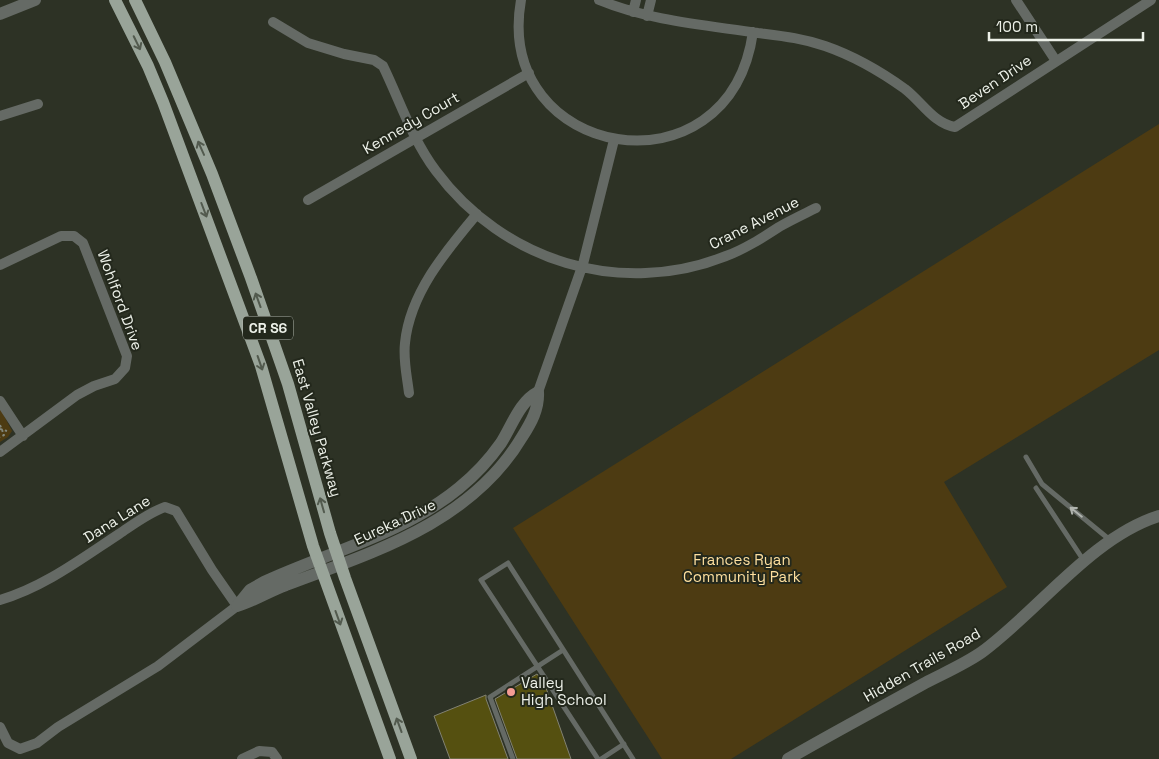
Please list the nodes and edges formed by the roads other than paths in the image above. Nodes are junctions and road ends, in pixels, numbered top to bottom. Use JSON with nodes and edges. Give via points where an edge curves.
{"nodes":[{"id":1,"x":35,"y":0,"type":"edge"},
{"id":2,"x":115,"y":0,"type":"edge"},
{"id":3,"x":135,"y":0,"type":"edge"},
{"id":4,"x":521,"y":0,"type":"edge"},
{"id":5,"x":599,"y":0,"type":"edge"},
{"id":6,"x":636,"y":0,"type":"edge"},
{"id":7,"x":651,"y":0,"type":"edge"},
{"id":8,"x":1016,"y":0,"type":"edge"},
{"id":9,"x":1151,"y":0,"type":"edge"},
{"id":10,"x":633,"y":12,"type":"junction"},
{"id":11,"x":0,"y":14,"type":"edge"},
{"id":12,"x":647,"y":16,"type":"junction"},
{"id":13,"x":273,"y":22,"type":"dead end"},
{"id":14,"x":752,"y":32,"type":"junction"},
{"id":15,"x":1056,"y":61,"type":"junction"},
{"id":16,"x":529,"y":73,"type":"junction"},
{"id":17,"x":38,"y":104,"type":"dead end"},
{"id":18,"x":0,"y":116,"type":"edge"},
{"id":19,"x":416,"y":138,"type":"junction"},
{"id":20,"x":614,"y":140,"type":"junction"},
{"id":21,"x":308,"y":200,"type":"dead end"},
{"id":22,"x":816,"y":208,"type":"dead end"},
{"id":23,"x":476,"y":214,"type":"junction"},
{"id":24,"x":0,"y":265,"type":"edge"},
{"id":25,"x":582,"y":268,"type":"junction"},
{"id":26,"x":538,"y":392,"type":"junction"},
{"id":27,"x":409,"y":393,"type":"dead end"},
{"id":28,"x":0,"y":401,"type":"edge"},
{"id":29,"x":23,"y":436,"type":"junction"},
{"id":30,"x":0,"y":452,"type":"edge"},
{"id":31,"x":1026,"y":457,"type":"dead end"},
{"id":32,"x":1036,"y":488,"type":"dead end"},
{"id":33,"x":1159,"y":516,"type":"edge"},
{"id":34,"x":1111,"y":540,"type":"junction"},
{"id":35,"x":336,"y":552,"type":"junction"},
{"id":36,"x":317,"y":559,"type":"junction"},
{"id":37,"x":1084,"y":562,"type":"junction"},
{"id":38,"x":340,"y":564,"type":"junction"},
{"id":39,"x":322,"y":572,"type":"junction"},
{"id":40,"x":0,"y":600,"type":"edge"},
{"id":41,"x":237,"y":606,"type":"junction"},
{"id":42,"x":563,"y":650,"type":"junction"},
{"id":43,"x":538,"y":667,"type":"junction"},
{"id":44,"x":0,"y":727,"type":"edge"},
{"id":45,"x":624,"y":744,"type":"junction"},
{"id":46,"x":242,"y":759,"type":"edge"},
{"id":47,"x":277,"y":759,"type":"edge"},
{"id":48,"x":390,"y":759,"type":"edge"},
{"id":49,"x":412,"y":759,"type":"edge"},
{"id":50,"x":512,"y":759,"type":"edge"},
{"id":51,"x":600,"y":759,"type":"edge"},
{"id":52,"x":633,"y":759,"type":"edge"},
{"id":53,"x":788,"y":759,"type":"edge"}],
"edges":[{"from":1,"to":11,"type":"street"},
{"from":2,"to":36,"type":"main road","number":"CR S6","one_way":true,"via":[[156,84],[258,357]]},
{"from":35,"to":3,"type":"main road","name":"East Valley Parkway","number":"CR S6","one_way":true,"via":[[288,384],[248,270],[212,174]]},
{"from":4,"to":16,"type":"street","via":[[518,24],[522,54]]},
{"from":5,"to":10,"type":"street","name":"Beven Drive"},
{"from":6,"to":10,"type":"street"},
{"from":7,"to":12,"type":"street"},
{"from":8,"to":15,"type":"street"},
{"from":9,"to":15,"type":"street","name":"Beven Drive"},
{"from":10,"to":12,"type":"street","name":"Beven Drive"},
{"from":12,"to":14,"type":"street","name":"Beven Drive"},
{"from":13,"to":19,"type":"street","name":"Crane Avenue","via":[[308,43],[374,60],[383,66]]},
{"from":14,"to":15,"type":"street","name":"Beven Drive","via":[[796,37],[854,58],[906,90],[937,120],[955,127]]},
{"from":14,"to":20,"type":"street","via":[[750,52],[740,78],[712,113],[677,134],[658,140]]},
{"from":16,"to":19,"type":"street","name":"Kennedy Court"},
{"from":16,"to":20,"type":"street","via":[[544,98],[558,112],[585,130]]},
{"from":17,"to":18,"type":"street"},
{"from":19,"to":21,"type":"street","name":"Kennedy Court"},
{"from":19,"to":23,"type":"street","name":"Crane Avenue","via":[[442,178]]},
{"from":20,"to":25,"type":"street","name":"Eureka Drive"},
{"from":22,"to":25,"type":"street","name":"Crane Avenue","via":[[754,243],[706,263],[659,272]]},
{"from":23,"to":25,"type":"street","name":"Crane Avenue","via":[[518,243]]},
{"from":23,"to":27,"type":"street","via":[[442,256],[418,299],[405,342]]},
{"from":24,"to":29,"type":"street","name":"Wohlford Drive","via":[[61,236],[74,236],[83,243],[127,356],[125,368],[115,378],[77,395]]},
{"from":25,"to":26,"type":"street","name":"Eureka Drive"},
{"from":26,"to":35,"type":"street","name":"Eureka Drive","via":[[529,397],[487,460],[459,488],[406,522]]},
{"from":26,"to":38,"type":"street","name":"Eureka Drive","via":[[539,401],[534,415],[515,450],[467,500],[447,516],[420,530]]},
{"from":28,"to":29,"type":"street"},
{"from":29,"to":30,"type":"street","name":"Wohlford Drive"},
{"from":34,"to":31,"type":"lane","one_way":true,"via":[[1042,484]]},
{"from":32,"to":37,"type":"lane"},
{"from":33,"to":34,"type":"street","name":"Hidden Trails Road","via":[[1125,530]]},
{"from":34,"to":37,"type":"street","name":"Hidden Trails Road"},
{"from":35,"to":36,"type":"street","name":"Eureka Drive"},
{"from":35,"to":38,"type":"main road","name":"East Valley Parkway","number":"CR S6"},
{"from":36,"to":39,"type":"main road","number":"CR S6"},
{"from":36,"to":41,"type":"street","name":"Eureka Drive","via":[[250,590]]},
{"from":37,"to":53,"type":"street","name":"Hidden Trails Road","via":[[980,653]]},
{"from":38,"to":39,"type":"street","name":"Eureka Drive"},
{"from":49,"to":38,"type":"main road","name":"East Valley Parkway","number":"CR S6","one_way":true},
{"from":39,"to":41,"type":"street","name":"Eureka Drive"},
{"from":39,"to":48,"type":"main road","number":"CR S6","one_way":true},
{"from":40,"to":41,"type":"street","name":"Dana Lane","via":[[41,584],[149,513],[165,507],[176,511]]},
{"from":41,"to":44,"type":"street","name":"Eureka Drive","via":[[158,666],[37,743],[20,748],[8,743]]},
{"from":42,"to":43,"type":"lane"},
{"from":42,"to":43,"type":"lane","via":[[508,563],[481,580]]},
{"from":42,"to":45,"type":"lane"},
{"from":43,"to":50,"type":"lane","via":[[490,698]]},
{"from":43,"to":51,"type":"lane"},
{"from":45,"to":51,"type":"lane"},
{"from":45,"to":52,"type":"lane"},
{"from":46,"to":47,"type":"street","via":[[259,751],[272,752]]}]}
